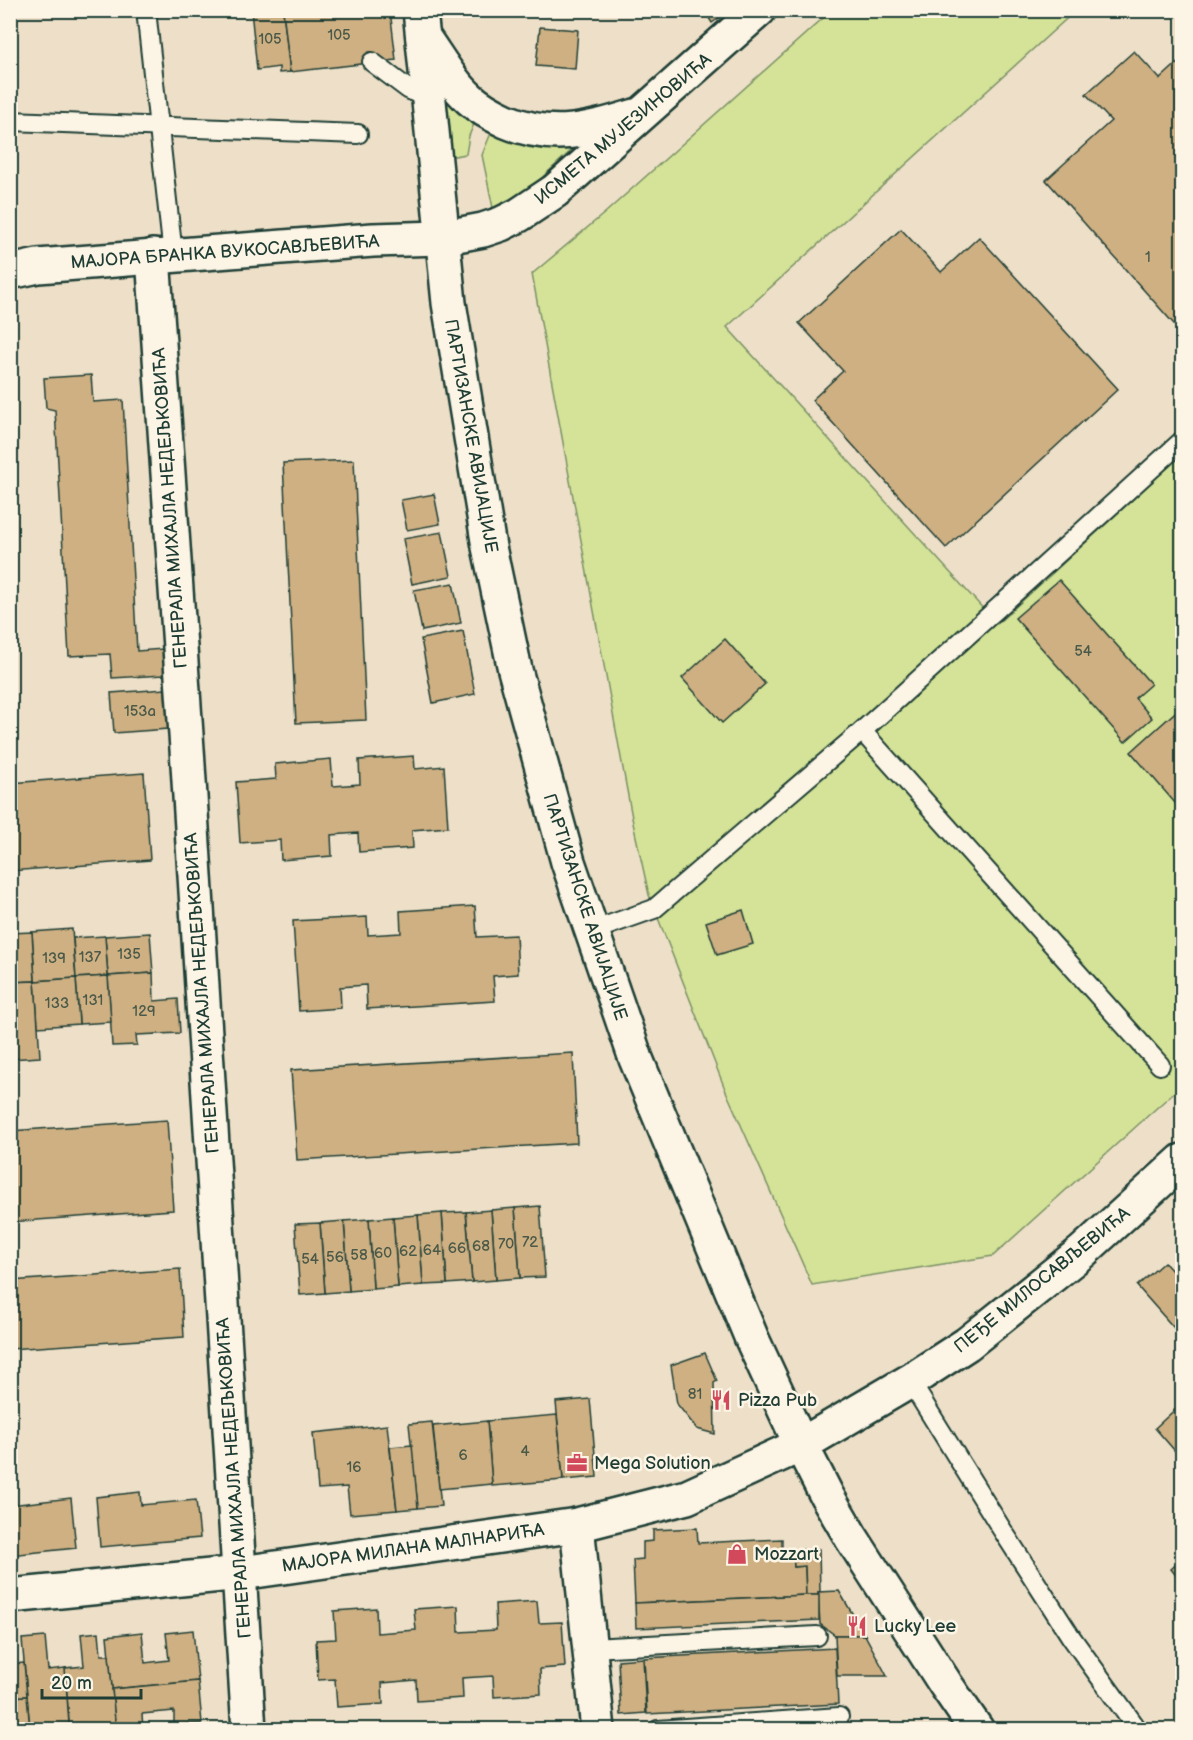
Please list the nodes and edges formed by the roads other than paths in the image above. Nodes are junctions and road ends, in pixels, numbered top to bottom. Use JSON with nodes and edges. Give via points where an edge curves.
{"nodes":[{"id":1,"x":146,"y":10,"type":"edge"},
{"id":2,"x":759,"y":10,"type":"edge"},
{"id":3,"x":421,"y":24,"type":"edge"},
{"id":4,"x":372,"y":62,"type":"dead end"},
{"id":5,"x":429,"y":99,"type":"junction"},
{"id":6,"x":646,"y":112,"type":"junction"},
{"id":7,"x":10,"y":122,"type":"edge"},
{"id":8,"x":159,"y":127,"type":"junction"},
{"id":9,"x":358,"y":134,"type":"dead end"},
{"id":10,"x":441,"y":237,"type":"junction"},
{"id":11,"x":163,"y":256,"type":"junction"},
{"id":12,"x":10,"y":272,"type":"edge"},
{"id":13,"x":1182,"y":441,"type":"edge"},
{"id":14,"x":862,"y":731,"type":"junction"},
{"id":15,"x":592,"y":932,"type":"junction"},
{"id":16,"x":1160,"y":1065,"type":"dead end"},
{"id":17,"x":1182,"y":1161,"type":"edge"},
{"id":18,"x":910,"y":1381,"type":"junction"},
{"id":19,"x":801,"y":1445,"type":"junction"},
{"id":20,"x":577,"y":1525,"type":"junction"},
{"id":21,"x":241,"y":1573,"type":"junction"},
{"id":22,"x":10,"y":1596,"type":"edge"},
{"id":23,"x":817,"y":1636,"type":"dead end"},
{"id":24,"x":591,"y":1648,"type":"junction"},
{"id":25,"x":839,"y":1717,"type":"dead end"},
{"id":26,"x":249,"y":1730,"type":"edge"},
{"id":27,"x":598,"y":1730,"type":"edge"},
{"id":28,"x":658,"y":1730,"type":"edge"},
{"id":29,"x":977,"y":1730,"type":"edge"},
{"id":30,"x":1138,"y":1730,"type":"edge"}],
"edges":[{"from":1,"to":8,"type":"lane"},
{"from":2,"to":6,"type":"street","name":"ИСМЕТА МУЈЕЗИНОВИЋА"},
{"from":3,"to":5,"type":"street","name":"ПАРТИЗАНСКЕ АВИЈАЦИЈЕ"},
{"from":3,"to":6,"type":"street","via":[[455,83],[488,112],[516,125],[548,133],[592,129]]},
{"from":4,"to":5,"type":"lane","via":[[408,89]]},
{"from":5,"to":10,"type":"street","name":"ПАРТИЗАНСКЕ АВИЈАЦИЈЕ"},
{"from":6,"to":10,"type":"street","name":"ИСМЕТА МУЈЕЗИНОВИЋА","via":[[555,191],[519,215],[483,230]]},
{"from":7,"to":8,"type":"lane"},
{"from":8,"to":9,"type":"lane"},
{"from":8,"to":11,"type":"lane"},
{"from":10,"to":11,"type":"street","name":"МАЈОРА БРАНКА ВУКОСАВЉЕВИЋА"},
{"from":10,"to":15,"type":"street","name":"ПАРТИЗАНСКЕ АВИЈАЦИЈЕ","via":[[501,610],[550,800]]},
{"from":11,"to":12,"type":"street","name":"МАЈОРА БРАНКА ВУКОСАВЉЕВИЋА","via":[[38,266]]},
{"from":11,"to":21,"type":"street","name":"ГЕНЕРАЛА МИХАЈЛА НЕДЕЉКОВИЋА"},
{"from":13,"to":14,"type":"lane"},
{"from":14,"to":15,"type":"lane","via":[[654,909]]},
{"from":14,"to":16,"type":"lane"},
{"from":15,"to":19,"type":"street","name":"ПАРТИЗАНСКЕ АВИЈАЦИЈЕ","via":[[628,1038],[684,1179]]},
{"from":17,"to":18,"type":"street","name":"ПЕЂЕ МИЛОСАВЉЕВИЋА","via":[[1028,1296],[967,1344]]},
{"from":18,"to":19,"type":"street","name":"ПЕЂЕ МИЛОСАВЉЕВИЋА"},
{"from":18,"to":30,"type":"lane","via":[[1071,1637]]},
{"from":19,"to":20,"type":"street","name":"МАЈОРА МИЛАНА МАЛНАРИЋА","via":[[687,1497]]},
{"from":19,"to":29,"type":"street","name":"ПАРТИЗАНСКЕ АВИЈАЦИЈЕ","via":[[851,1537]]},
{"from":20,"to":21,"type":"street","name":"МАЈОРА МИЛАНА МАЛНАРИЋА"},
{"from":20,"to":24,"type":"street"},
{"from":21,"to":22,"type":"street","name":"МАЈОРА МИЛАНА МАЛНАРИЋА"},
{"from":21,"to":26,"type":"street","name":"ГЕНЕРАЛА МИХАЈЛА НЕДЕЉКОВИЋА"},
{"from":23,"to":24,"type":"lane"},
{"from":24,"to":27,"type":"street"},
{"from":25,"to":28,"type":"lane"}]}
